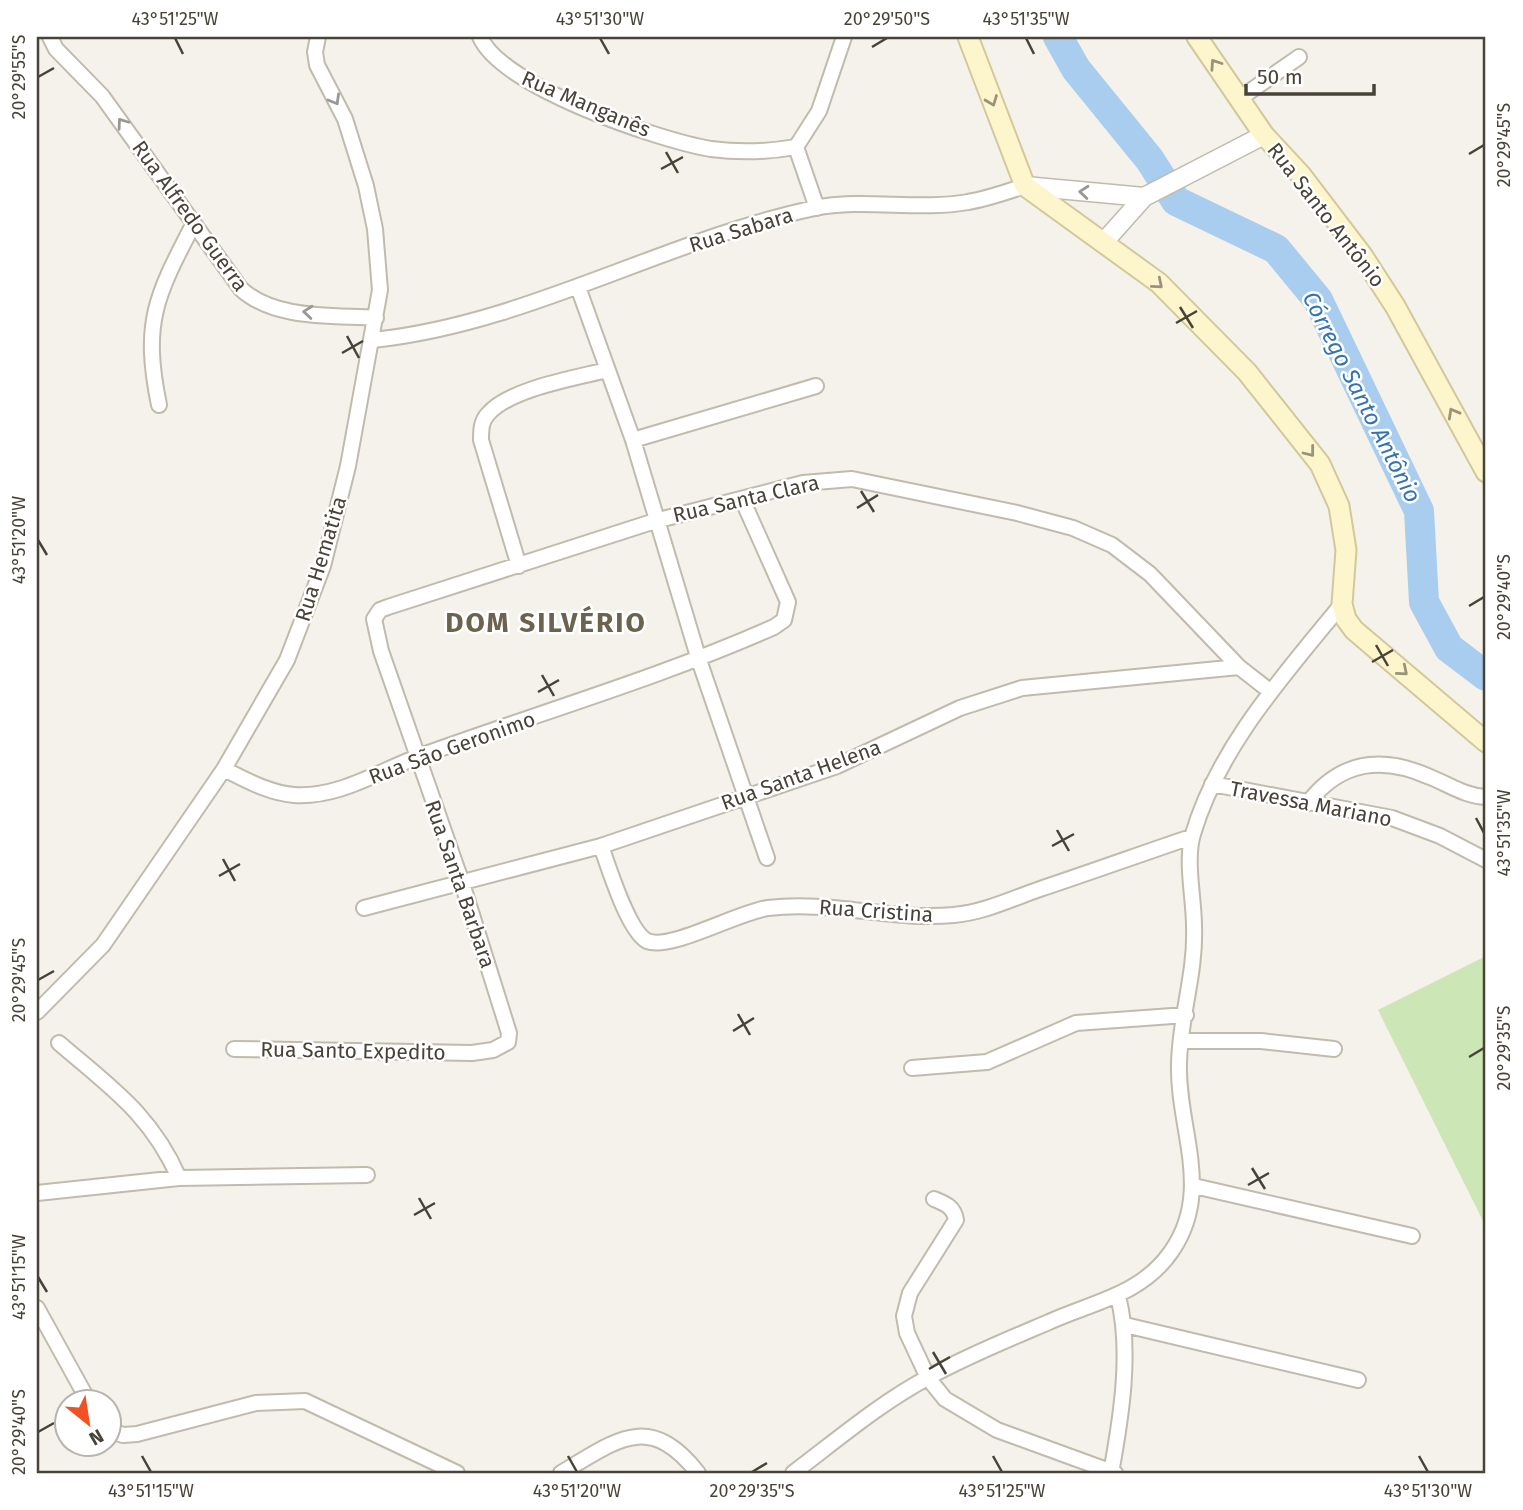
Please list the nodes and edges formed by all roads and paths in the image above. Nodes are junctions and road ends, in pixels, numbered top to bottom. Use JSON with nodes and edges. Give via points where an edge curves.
{"nodes":[{"id":1,"x":50,"y":37,"type":"edge"},
{"id":2,"x":318,"y":37,"type":"edge"},
{"id":3,"x":480,"y":37,"type":"edge"},
{"id":4,"x":844,"y":37,"type":"edge"},
{"id":5,"x":968,"y":37,"type":"edge"},
{"id":6,"x":1197,"y":37,"type":"edge"},
{"id":7,"x":1299,"y":57,"type":"dead end"},
{"id":8,"x":1239,"y":99,"type":"junction"},
{"id":9,"x":1264,"y":135,"type":"junction"},
{"id":10,"x":796,"y":147,"type":"junction"},
{"id":11,"x":1025,"y":186,"type":"junction"},
{"id":12,"x":1148,"y":195,"type":"junction"},
{"id":13,"x":817,"y":208,"type":"junction"},
{"id":14,"x":194,"y":223,"type":"junction"},
{"id":15,"x":1103,"y":243,"type":"junction"},
{"id":16,"x":578,"y":286,"type":"junction"},
{"id":17,"x":376,"y":318,"type":"junction"},
{"id":18,"x":373,"y":340,"type":"junction"},
{"id":19,"x":607,"y":370,"type":"junction"},
{"id":20,"x":816,"y":386,"type":"dead end"},
{"id":21,"x":159,"y":405,"type":"dead end"},
{"id":22,"x":633,"y":440,"type":"junction"},
{"id":23,"x":1486,"y":472,"type":"edge"},
{"id":24,"x":741,"y":499,"type":"junction"},
{"id":25,"x":655,"y":521,"type":"junction"},
{"id":26,"x":519,"y":566,"type":"junction"},
{"id":27,"x":1342,"y":604,"type":"junction"},
{"id":28,"x":381,"y":651,"type":"joint"},
{"id":29,"x":699,"y":660,"type":"junction"},
{"id":30,"x":1239,"y":667,"type":"junction"},
{"id":31,"x":1271,"y":692,"type":"junction"},
{"id":32,"x":1486,"y":742,"type":"edge"},
{"id":33,"x":417,"y":757,"type":"junction"},
{"id":34,"x":224,"y":769,"type":"junction"},
{"id":35,"x":1212,"y":784,"type":"junction"},
{"id":36,"x":747,"y":796,"type":"junction"},
{"id":37,"x":1486,"y":797,"type":"edge"},
{"id":38,"x":1308,"y":803,"type":"junction"},
{"id":39,"x":1191,"y":837,"type":"junction"},
{"id":40,"x":601,"y":846,"type":"junction"},
{"id":41,"x":767,"y":858,"type":"dead end"},
{"id":42,"x":1486,"y":860,"type":"edge"},
{"id":43,"x":462,"y":883,"type":"junction"},
{"id":44,"x":364,"y":908,"type":"dead end"},
{"id":45,"x":37,"y":1012,"type":"edge"},
{"id":46,"x":1186,"y":1015,"type":"junction"},
{"id":47,"x":1181,"y":1041,"type":"junction"},
{"id":48,"x":59,"y":1043,"type":"dead end"},
{"id":49,"x":234,"y":1049,"type":"dead end"},
{"id":50,"x":1334,"y":1049,"type":"dead end"},
{"id":51,"x":472,"y":1053,"type":"joint"},
{"id":52,"x":912,"y":1068,"type":"dead end"},
{"id":53,"x":367,"y":1175,"type":"dead end"},
{"id":54,"x":179,"y":1178,"type":"junction"},
{"id":55,"x":1194,"y":1186,"type":"junction"},
{"id":56,"x":37,"y":1193,"type":"edge"},
{"id":57,"x":934,"y":1199,"type":"dead end"},
{"id":58,"x":1412,"y":1236,"type":"dead end"},
{"id":59,"x":1118,"y":1296,"type":"junction"},
{"id":60,"x":37,"y":1308,"type":"edge"},
{"id":61,"x":1125,"y":1325,"type":"junction"},
{"id":62,"x":928,"y":1377,"type":"junction"},
{"id":63,"x":1358,"y":1380,"type":"dead end"},
{"id":64,"x":81,"y":1388,"type":"edge"},
{"id":65,"x":122,"y":1435,"type":"edge"},
{"id":66,"x":457,"y":1473,"type":"edge"},
{"id":67,"x":561,"y":1473,"type":"edge"},
{"id":68,"x":698,"y":1473,"type":"edge"},
{"id":69,"x":793,"y":1473,"type":"edge"},
{"id":70,"x":1112,"y":1473,"type":"edge"}],
"edges":[{"from":14,"to":1,"type":"street","name":"Rua Alfredo Guerra","one_way":true,"via":[[102,96],[56,50]]},
{"from":2,"to":17,"type":"street","name":"Rua Hematita","one_way":true,"via":[[317,65],[345,118],[375,229],[380,290]]},
{"from":3,"to":10,"type":"street","name":"Rua Manganês","via":[[502,64],[524,80],[650,133],[711,149],[761,153]]},
{"from":4,"to":10,"type":"street","via":[[819,111]]},
{"from":5,"to":11,"type":"main road","one_way":true},
{"from":8,"to":6,"type":"main road","name":"Rua Santo Antônio","one_way":true},
{"from":7,"to":8,"type":"street"},
{"from":8,"to":9,"type":"main road","name":"Rua Santo Antônio"},
{"from":9,"to":12,"type":"street"},
{"from":23,"to":9,"type":"main road","name":"Rua Santo Antônio","one_way":true,"via":[[1362,254]]},
{"from":10,"to":13,"type":"street"},
{"from":12,"to":11,"type":"street","one_way":true},
{"from":11,"to":13,"type":"street","name":"Rua Sabara","via":[[968,203]]},
{"from":11,"to":15,"type":"main road"},
{"from":12,"to":15,"type":"street"},
{"from":13,"to":16,"type":"street","name":"Rua Sabara","via":[[673,251]]},
{"from":17,"to":14,"type":"street","name":"Rua Alfredo Guerra","one_way":true,"via":[[292,311],[253,300]]},
{"from":14,"to":21,"type":"street","via":[[156,299],[151,354]]},
{"from":15,"to":27,"type":"main road","one_way":true,"via":[[1168,293],[1247,372],[1320,464],[1341,517],[1346,550]]},
{"from":16,"to":18,"type":"street","name":"Rua Sabara","via":[[447,328]]},
{"from":16,"to":19,"type":"street"},
{"from":17,"to":18,"type":"street","name":"Rua Hematita"},
{"from":18,"to":34,"type":"street","name":"Rua Hematita","via":[[340,507],[323,566],[287,660]]},
{"from":19,"to":22,"type":"street"},
{"from":19,"to":26,"type":"street","via":[[519,396],[493,410],[482,425],[481,440]]},
{"from":20,"to":22,"type":"street"},
{"from":22,"to":25,"type":"street"},
{"from":24,"to":25,"type":"street","name":"Rua Santa Clara"},
{"from":24,"to":29,"type":"street","name":"Rua São Geronimo","via":[[788,602],[784,620]]},
{"from":24,"to":30,"type":"street","name":"Rua Santa Clara","via":[[803,483],[852,479],[1073,528],[1112,545],[1150,574]]},
{"from":25,"to":26,"type":"street","name":"Rua Santa Clara"},
{"from":25,"to":29,"type":"street"},
{"from":26,"to":28,"type":"street","name":"Rua Santa Clara","via":[[380,610],[374,619]]},
{"from":27,"to":31,"type":"street"},
{"from":27,"to":32,"type":"main road","one_way":true,"via":[[1354,630]]},
{"from":28,"to":33,"type":"street","name":"Rua Santa Barbara"},
{"from":29,"to":33,"type":"street","name":"Rua São Geronimo"},
{"from":29,"to":36,"type":"street"},
{"from":30,"to":31,"type":"street","name":"Rua Santa Clara"},
{"from":30,"to":36,"type":"street","name":"Rua Santa Helena","via":[[1022,688],[960,708],[850,761]]},
{"from":31,"to":35,"type":"street"},
{"from":33,"to":34,"type":"street","name":"Rua São Geronimo","via":[[358,783],[294,795],[268,790]]},
{"from":33,"to":43,"type":"street","name":"Rua Santa Barbara"},
{"from":34,"to":45,"type":"street","name":"Rua Hematita","via":[[103,945]]},
{"from":35,"to":38,"type":"street","name":"Travessa Mariano"},
{"from":35,"to":39,"type":"street"},
{"from":36,"to":40,"type":"street","name":"Rua Santa Helena"},
{"from":36,"to":41,"type":"street"},
{"from":37,"to":38,"type":"street","via":[[1471,796],[1385,762],[1352,768],[1321,786]]},
{"from":38,"to":42,"type":"street","name":"Travessa Mariano","via":[[1392,818]]},
{"from":39,"to":40,"type":"street","name":"Rua Cristina","via":[[995,907],[911,917],[770,908],[658,944],[645,940],[633,926]]},
{"from":39,"to":46,"type":"street","via":[[1193,967]]},
{"from":40,"to":43,"type":"street","name":"Rua Santa Helena"},
{"from":43,"to":44,"type":"street","name":"Rua Santa Helena"},
{"from":43,"to":51,"type":"street","name":"Rua Santa Barbara","via":[[509,1033],[502,1048]]},
{"from":46,"to":47,"type":"street"},
{"from":46,"to":52,"type":"street","via":[[1076,1023],[987,1062]]},
{"from":47,"to":50,"type":"street","via":[[1261,1041]]},
{"from":47,"to":55,"type":"street","via":[[1182,1119]]},
{"from":48,"to":54,"type":"street","via":[[151,1126]]},
{"from":49,"to":51,"type":"street","name":"Rua Santo Expedito"},
{"from":53,"to":54,"type":"street"},
{"from":54,"to":56,"type":"street"},
{"from":55,"to":58,"type":"street"},
{"from":55,"to":59,"type":"street","via":[[1190,1212],[1172,1251],[1149,1277]]},
{"from":57,"to":62,"type":"street","via":[[948,1205],[956,1220],[910,1293],[904,1316],[906,1333]]},
{"from":59,"to":61,"type":"street"},
{"from":59,"to":62,"type":"street","via":[[1052,1320]]},
{"from":60,"to":64,"type":"street"},
{"from":61,"to":63,"type":"street"},
{"from":61,"to":70,"type":"street"},
{"from":62,"to":69,"type":"street"},
{"from":62,"to":70,"type":"street","via":[[945,1399],[998,1430]]},
{"from":65,"to":66,"type":"street","via":[[256,1403],[305,1401]]},
{"from":67,"to":68,"type":"street","via":[[603,1446],[625,1437],[648,1435],[664,1440]]}]}
